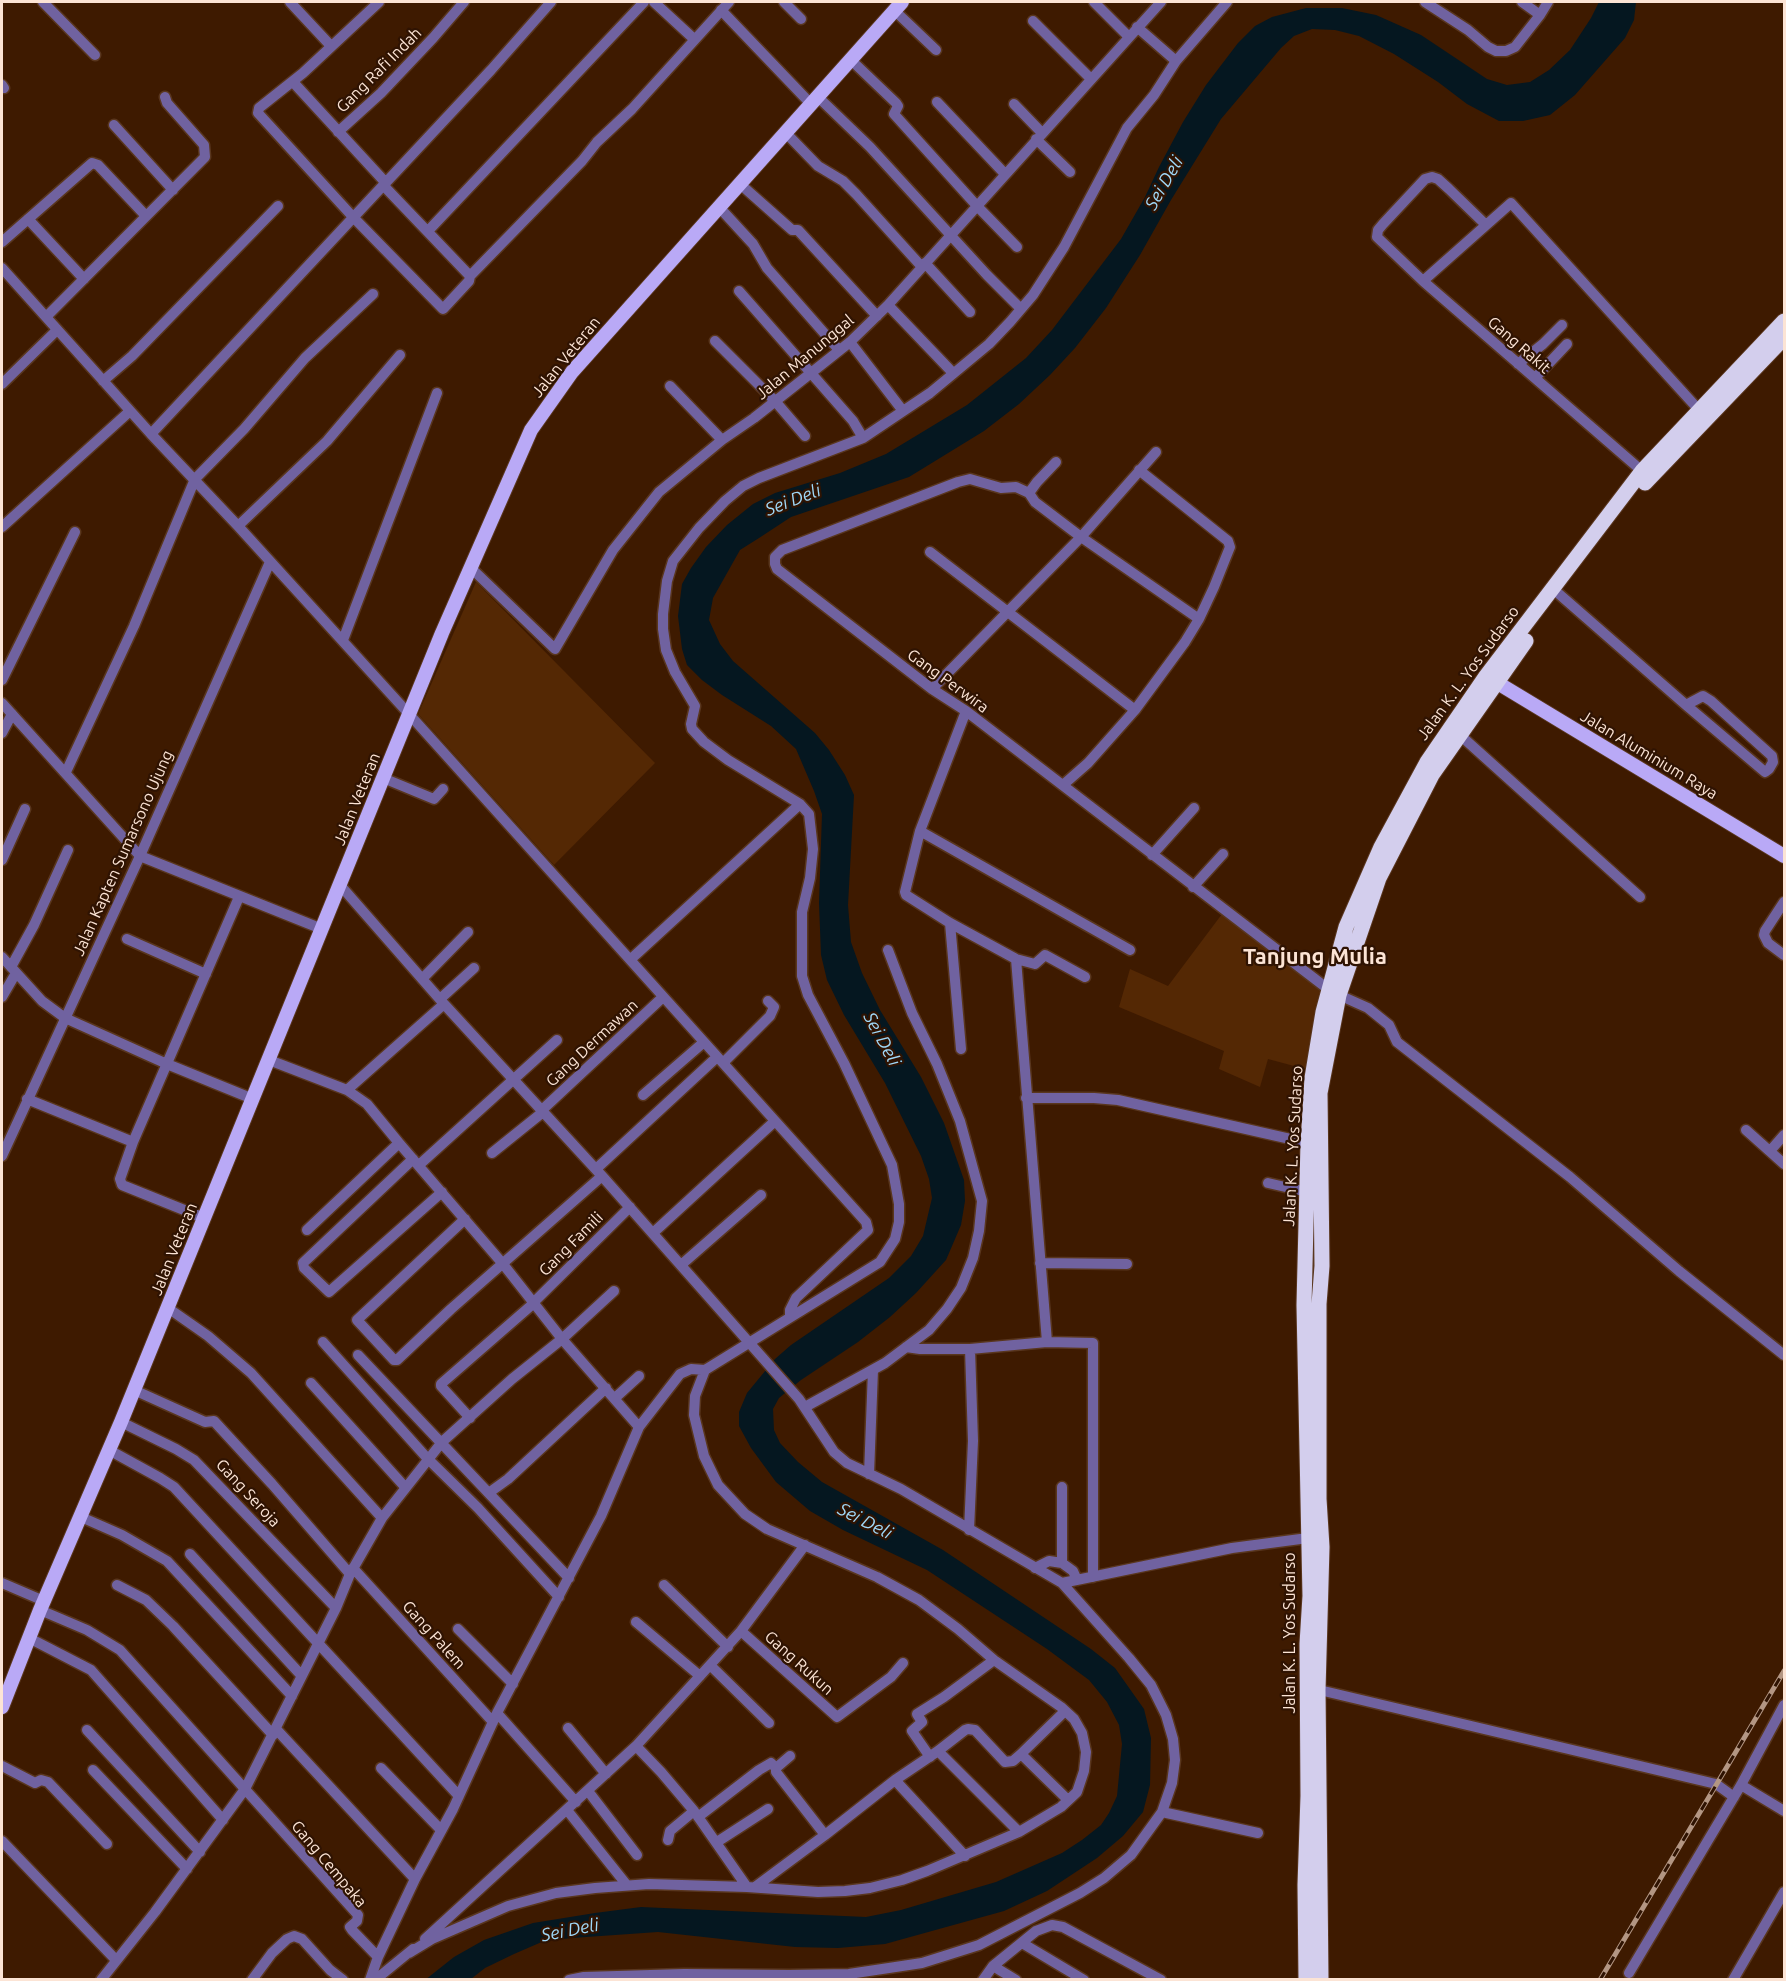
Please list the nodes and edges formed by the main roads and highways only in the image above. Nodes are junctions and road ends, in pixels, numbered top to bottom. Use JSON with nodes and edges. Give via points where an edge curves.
{"nodes":[{"id":1,"x":898,"y":6,"type":"edge"},
{"id":2,"x":1785,"y":321,"type":"edge"},
{"id":3,"x":1785,"y":338,"type":"edge"},
{"id":4,"x":1707,"y":407,"type":"junction"},
{"id":5,"x":1491,"y":679,"type":"junction"},
{"id":6,"x":1785,"y":856,"type":"edge"},
{"id":7,"x":1334,"y":992,"type":"junction"},
{"id":8,"x":1313,"y":1689,"type":"junction"},
{"id":9,"x":2,"y":1702,"type":"edge"},
{"id":10,"x":1306,"y":1980,"type":"edge"},
{"id":11,"x":1321,"y":1980,"type":"edge"}],
"edges":[{"from":1,"to":9,"type":"main road","name":"Jalan Veteran","via":[[572,372],[531,430],[470,567],[121,1422]]},
{"from":2,"to":4,"type":"highway","name":"Jalan K. L. Yos Sudarso"},
{"from":3,"to":4,"type":"highway","name":"Jalan K. L. Yos Sudarso"},
{"from":4,"to":5,"type":"highway","name":"Jalan K. L. Yos Sudarso"},
{"from":4,"to":5,"type":"highway","name":"Jalan K. L. Yos Sudarso","via":[[1642,471]]},
{"from":5,"to":6,"type":"main road","name":"Jalan Aluminium Raya"},
{"from":5,"to":7,"type":"highway","name":"Jalan K. L. Yos Sudarso","via":[[1423,791],[1379,878]]},
{"from":5,"to":7,"type":"highway","name":"Jalan K. L. Yos Sudarso","via":[[1427,762],[1381,847],[1346,927]]},
{"from":7,"to":8,"type":"highway","name":"Jalan K. L. Yos Sudarso","via":[[1320,1093],[1322,1547]]},
{"from":7,"to":8,"type":"highway","name":"Jalan K. L. Yos Sudarso","via":[[1312,1077],[1308,1143],[1304,1305],[1310,1596],[1307,1644]]},
{"from":8,"to":10,"type":"highway","name":"Jalan K. L. Yos Sudarso","via":[[1305,1885]]},
{"from":8,"to":11,"type":"highway","name":"Jalan K. L. Yos Sudarso"}]}
